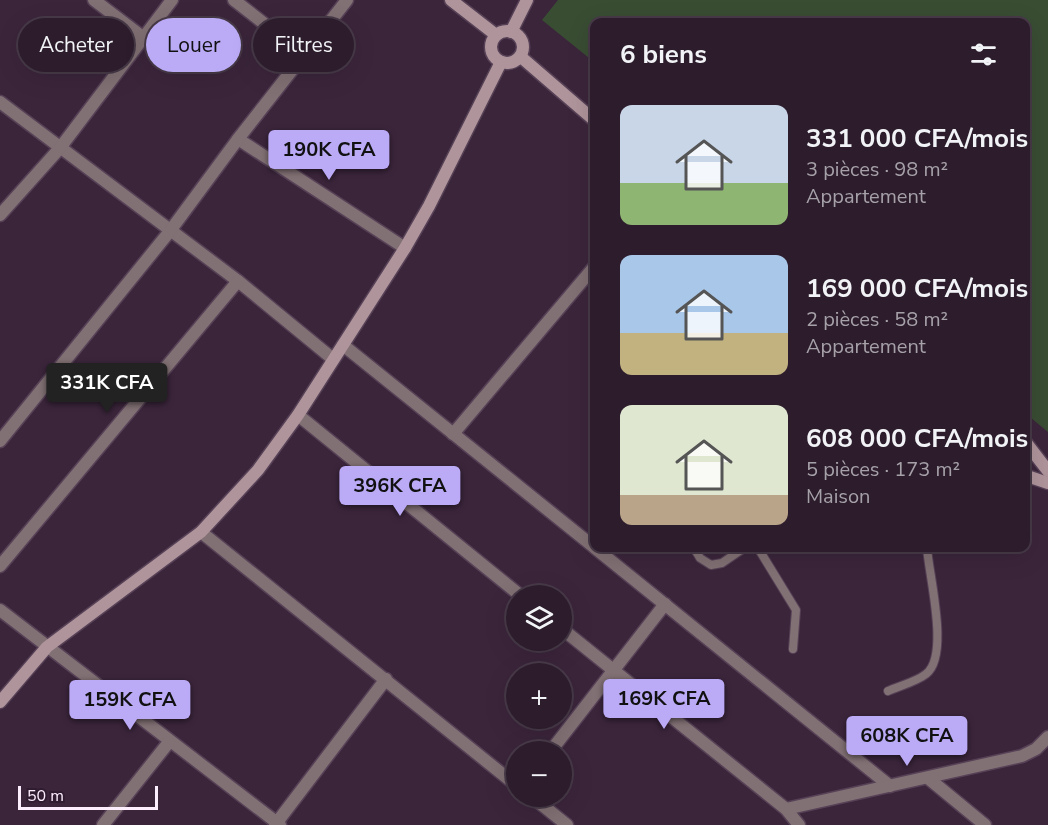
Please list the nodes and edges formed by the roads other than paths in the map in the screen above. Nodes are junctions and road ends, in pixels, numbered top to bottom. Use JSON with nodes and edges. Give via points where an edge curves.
{"nodes":[{"id":1,"x":94,"y":0,"type":"edge"},
{"id":2,"x":172,"y":0,"type":"edge"},
{"id":3,"x":234,"y":0,"type":"edge"},
{"id":4,"x":347,"y":0,"type":"edge"},
{"id":5,"x":451,"y":0,"type":"edge"},
{"id":6,"x":527,"y":0,"type":"edge"},
{"id":7,"x":257,"y":18,"type":"edge"},
{"id":8,"x":332,"y":18,"type":"edge"},
{"id":9,"x":511,"y":32,"type":"junction"},
{"id":10,"x":496,"y":36,"type":"junction"},
{"id":11,"x":144,"y":38,"type":"junction"},
{"id":12,"x":521,"y":57,"type":"junction"},
{"id":13,"x":501,"y":62,"type":"junction"},
{"id":14,"x":289,"y":72,"type":"edge"},
{"id":15,"x":0,"y":102,"type":"edge"},
{"id":16,"x":590,"y":117,"type":"edge"},
{"id":17,"x":238,"y":139,"type":"junction"},
{"id":18,"x":60,"y":148,"type":"junction"},
{"id":19,"x":0,"y":215,"type":"edge"},
{"id":20,"x":170,"y":231,"type":"junction"},
{"id":21,"x":405,"y":248,"type":"junction"},
{"id":22,"x":590,"y":272,"type":"edge"},
{"id":23,"x":238,"y":281,"type":"junction"},
{"id":24,"x":343,"y":345,"type":"junction"},
{"id":25,"x":333,"y":359,"type":"junction"},
{"id":26,"x":298,"y":415,"type":"junction"},
{"id":27,"x":453,"y":434,"type":"junction"},
{"id":28,"x":0,"y":441,"type":"edge"},
{"id":29,"x":1030,"y":448,"type":"edge"},
{"id":30,"x":1048,"y":471,"type":"edge"},
{"id":31,"x":1030,"y":477,"type":"edge"},
{"id":32,"x":1048,"y":483,"type":"edge"},
{"id":33,"x":201,"y":532,"type":"junction"},
{"id":34,"x":590,"y":544,"type":"edge"},
{"id":35,"x":600,"y":552,"type":"edge"},
{"id":36,"x":696,"y":552,"type":"edge"},
{"id":37,"x":738,"y":552,"type":"edge"},
{"id":38,"x":760,"y":552,"type":"edge"},
{"id":39,"x":927,"y":552,"type":"edge"},
{"id":40,"x":0,"y":566,"type":"edge"},
{"id":41,"x":507,"y":585,"type":"edge"},
{"id":42,"x":665,"y":604,"type":"junction"},
{"id":43,"x":0,"y":610,"type":"edge"},
{"id":44,"x":572,"y":637,"type":"edge"},
{"id":45,"x":46,"y":647,"type":"junction"},
{"id":46,"x":793,"y":649,"type":"dead end"},
{"id":47,"x":614,"y":670,"type":"junction"},
{"id":48,"x":386,"y":679,"type":"junction"},
{"id":49,"x":888,"y":691,"type":"dead end"},
{"id":50,"x":0,"y":702,"type":"edge"},
{"id":51,"x":1048,"y":737,"type":"edge"},
{"id":52,"x":559,"y":741,"type":"edge"},
{"id":53,"x":169,"y":742,"type":"junction"},
{"id":54,"x":506,"y":777,"type":"edge"},
{"id":55,"x":928,"y":778,"type":"junction"},
{"id":56,"x":890,"y":786,"type":"junction"},
{"id":57,"x":545,"y":807,"type":"edge"},
{"id":58,"x":786,"y":809,"type":"junction"},
{"id":59,"x":277,"y":824,"type":"edge"},
{"id":60,"x":103,"y":825,"type":"edge"},
{"id":61,"x":567,"y":825,"type":"edge"},
{"id":62,"x":799,"y":825,"type":"edge"},
{"id":63,"x":986,"y":825,"type":"edge"}],
"edges":[{"from":1,"to":11,"type":"street"},
{"from":2,"to":11,"type":"street"},
{"from":3,"to":7,"type":"street"},
{"from":4,"to":8,"type":"street"},
{"from":5,"to":10,"type":"street"},
{"from":6,"to":9,"type":"street"},
{"from":9,"to":10,"type":"street"},
{"from":9,"to":12,"type":"street","via":[[523,42]]},
{"from":10,"to":13,"type":"street","via":[[491,50]]},
{"from":11,"to":18,"type":"street"},
{"from":12,"to":13,"type":"street","via":[[512,63]]},
{"from":12,"to":16,"type":"street"},
{"from":13,"to":21,"type":"street"},
{"from":14,"to":17,"type":"street"},
{"from":15,"to":18,"type":"street"},
{"from":17,"to":20,"type":"street"},
{"from":17,"to":21,"type":"street"},
{"from":18,"to":19,"type":"street"},
{"from":18,"to":20,"type":"street"},
{"from":20,"to":23,"type":"street"},
{"from":20,"to":28,"type":"street"},
{"from":21,"to":24,"type":"street"},
{"from":22,"to":27,"type":"street"},
{"from":23,"to":25,"type":"street"},
{"from":23,"to":40,"type":"street"},
{"from":24,"to":25,"type":"street"},
{"from":24,"to":27,"type":"street"},
{"from":25,"to":26,"type":"street"},
{"from":26,"to":33,"type":"street","via":[[258,470]]},
{"from":26,"to":41,"type":"street"},
{"from":27,"to":34,"type":"street"},
{"from":29,"to":30,"type":"street"},
{"from":31,"to":32,"type":"street"},
{"from":33,"to":45,"type":"street"},
{"from":33,"to":48,"type":"street"},
{"from":35,"to":42,"type":"street"},
{"from":36,"to":37,"type":"lane","via":[[711,565]]},
{"from":38,"to":46,"type":"lane","via":[[795,610]]},
{"from":39,"to":49,"type":"lane","via":[[937,657],[927,674]]},
{"from":42,"to":47,"type":"street"},
{"from":42,"to":56,"type":"street"},
{"from":43,"to":45,"type":"street"},
{"from":44,"to":47,"type":"street"},
{"from":45,"to":50,"type":"street"},
{"from":45,"to":53,"type":"street"},
{"from":47,"to":52,"type":"street"},
{"from":47,"to":58,"type":"street"},
{"from":48,"to":54,"type":"street"},
{"from":48,"to":59,"type":"street"},
{"from":51,"to":55,"type":"street","via":[[1022,756]]},
{"from":53,"to":59,"type":"street"},
{"from":53,"to":60,"type":"street"},
{"from":55,"to":56,"type":"street"},
{"from":55,"to":63,"type":"street"},
{"from":56,"to":58,"type":"street"},
{"from":57,"to":61,"type":"street"},
{"from":58,"to":62,"type":"street"}]}
